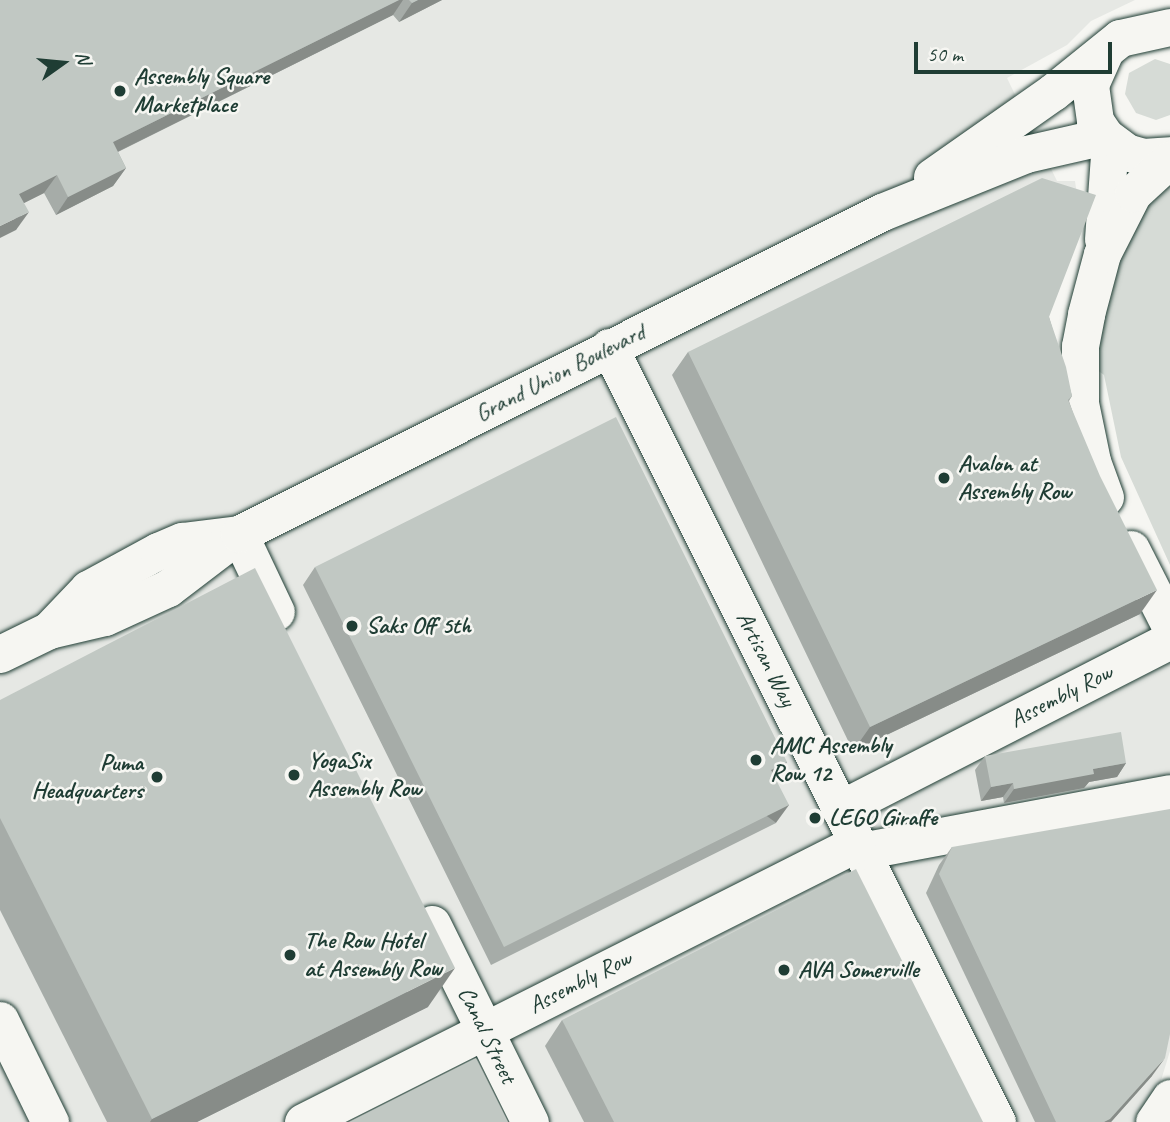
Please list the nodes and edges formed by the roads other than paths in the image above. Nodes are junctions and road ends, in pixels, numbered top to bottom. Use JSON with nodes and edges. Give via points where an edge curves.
{"nodes":[{"id":1,"x":1167,"y":29,"type":"edge"},
{"id":2,"x":1104,"y":51,"type":"junction"},
{"id":3,"x":1108,"y":139,"type":"junction"},
{"id":4,"x":1170,"y":157,"type":"edge"},
{"id":5,"x":881,"y":212,"type":"junction"},
{"id":6,"x":1102,"y":254,"type":"junction"},
{"id":7,"x":609,"y":347,"type":"junction"},
{"id":8,"x":239,"y":534,"type":"junction"},
{"id":9,"x":1170,"y":626,"type":"edge"},
{"id":10,"x":289,"y":637,"type":"edge"},
{"id":11,"x":1170,"y":640,"type":"edge"},
{"id":12,"x":0,"y":654,"type":"edge"},
{"id":13,"x":1170,"y":793,"type":"edge"},
{"id":14,"x":840,"y":809,"type":"junction"},
{"id":15,"x":859,"y":847,"type":"junction"},
{"id":16,"x":415,"y":890,"type":"edge"},
{"id":17,"x":0,"y":1020,"type":"edge"},
{"id":18,"x":484,"y":1030,"type":"junction"},
{"id":19,"x":1170,"y":1098,"type":"edge"},
{"id":20,"x":50,"y":1122,"type":"edge"},
{"id":21,"x":303,"y":1122,"type":"edge"},
{"id":22,"x":530,"y":1122,"type":"edge"},
{"id":23,"x":997,"y":1122,"type":"edge"},
{"id":24,"x":1154,"y":1122,"type":"edge"}],
"edges":[{"from":1,"to":2,"type":"street","name":"Grand Union Boulevard","via":[[1139,31]]},
{"from":2,"to":3,"type":"street","via":[[1094,67],[1090,103]]},
{"from":2,"to":5,"type":"street","name":"Grand Union Boulevard"},
{"from":3,"to":4,"type":"street","via":[[1143,158]]},
{"from":3,"to":5,"type":"street","name":"Grand Union Boulevard","via":[[1026,154]]},
{"from":3,"to":6,"type":"street"},
{"from":4,"to":6,"type":"street","via":[[1133,193]]},
{"from":5,"to":7,"type":"street","name":"Grand Union Boulevard"},
{"from":6,"to":9,"type":"street","via":[[1080,346],[1085,434],[1102,490]]},
{"from":7,"to":8,"type":"street","name":"Grand Union Boulevard"},
{"from":7,"to":14,"type":"street","name":"Artisan Way"},
{"from":8,"to":10,"type":"street"},
{"from":8,"to":12,"type":"street","name":"Grand Union Boulevard","via":[[168,588],[105,617],[49,630]]},
{"from":11,"to":14,"type":"street","name":"Assembly Row"},
{"from":13,"to":15,"type":"street","name":"Assembly Row"},
{"from":14,"to":15,"type":"street","name":"Artisan Way"},
{"from":15,"to":18,"type":"street","name":"Assembly Row"},
{"from":15,"to":23,"type":"street","name":"Artisan Way"},
{"from":16,"to":18,"type":"street","name":"Canal Street"},
{"from":17,"to":20,"type":"street"},
{"from":18,"to":21,"type":"street","name":"Assembly Row"},
{"from":18,"to":22,"type":"street","name":"Canal Street"},
{"from":19,"to":24,"type":"street"}]}
